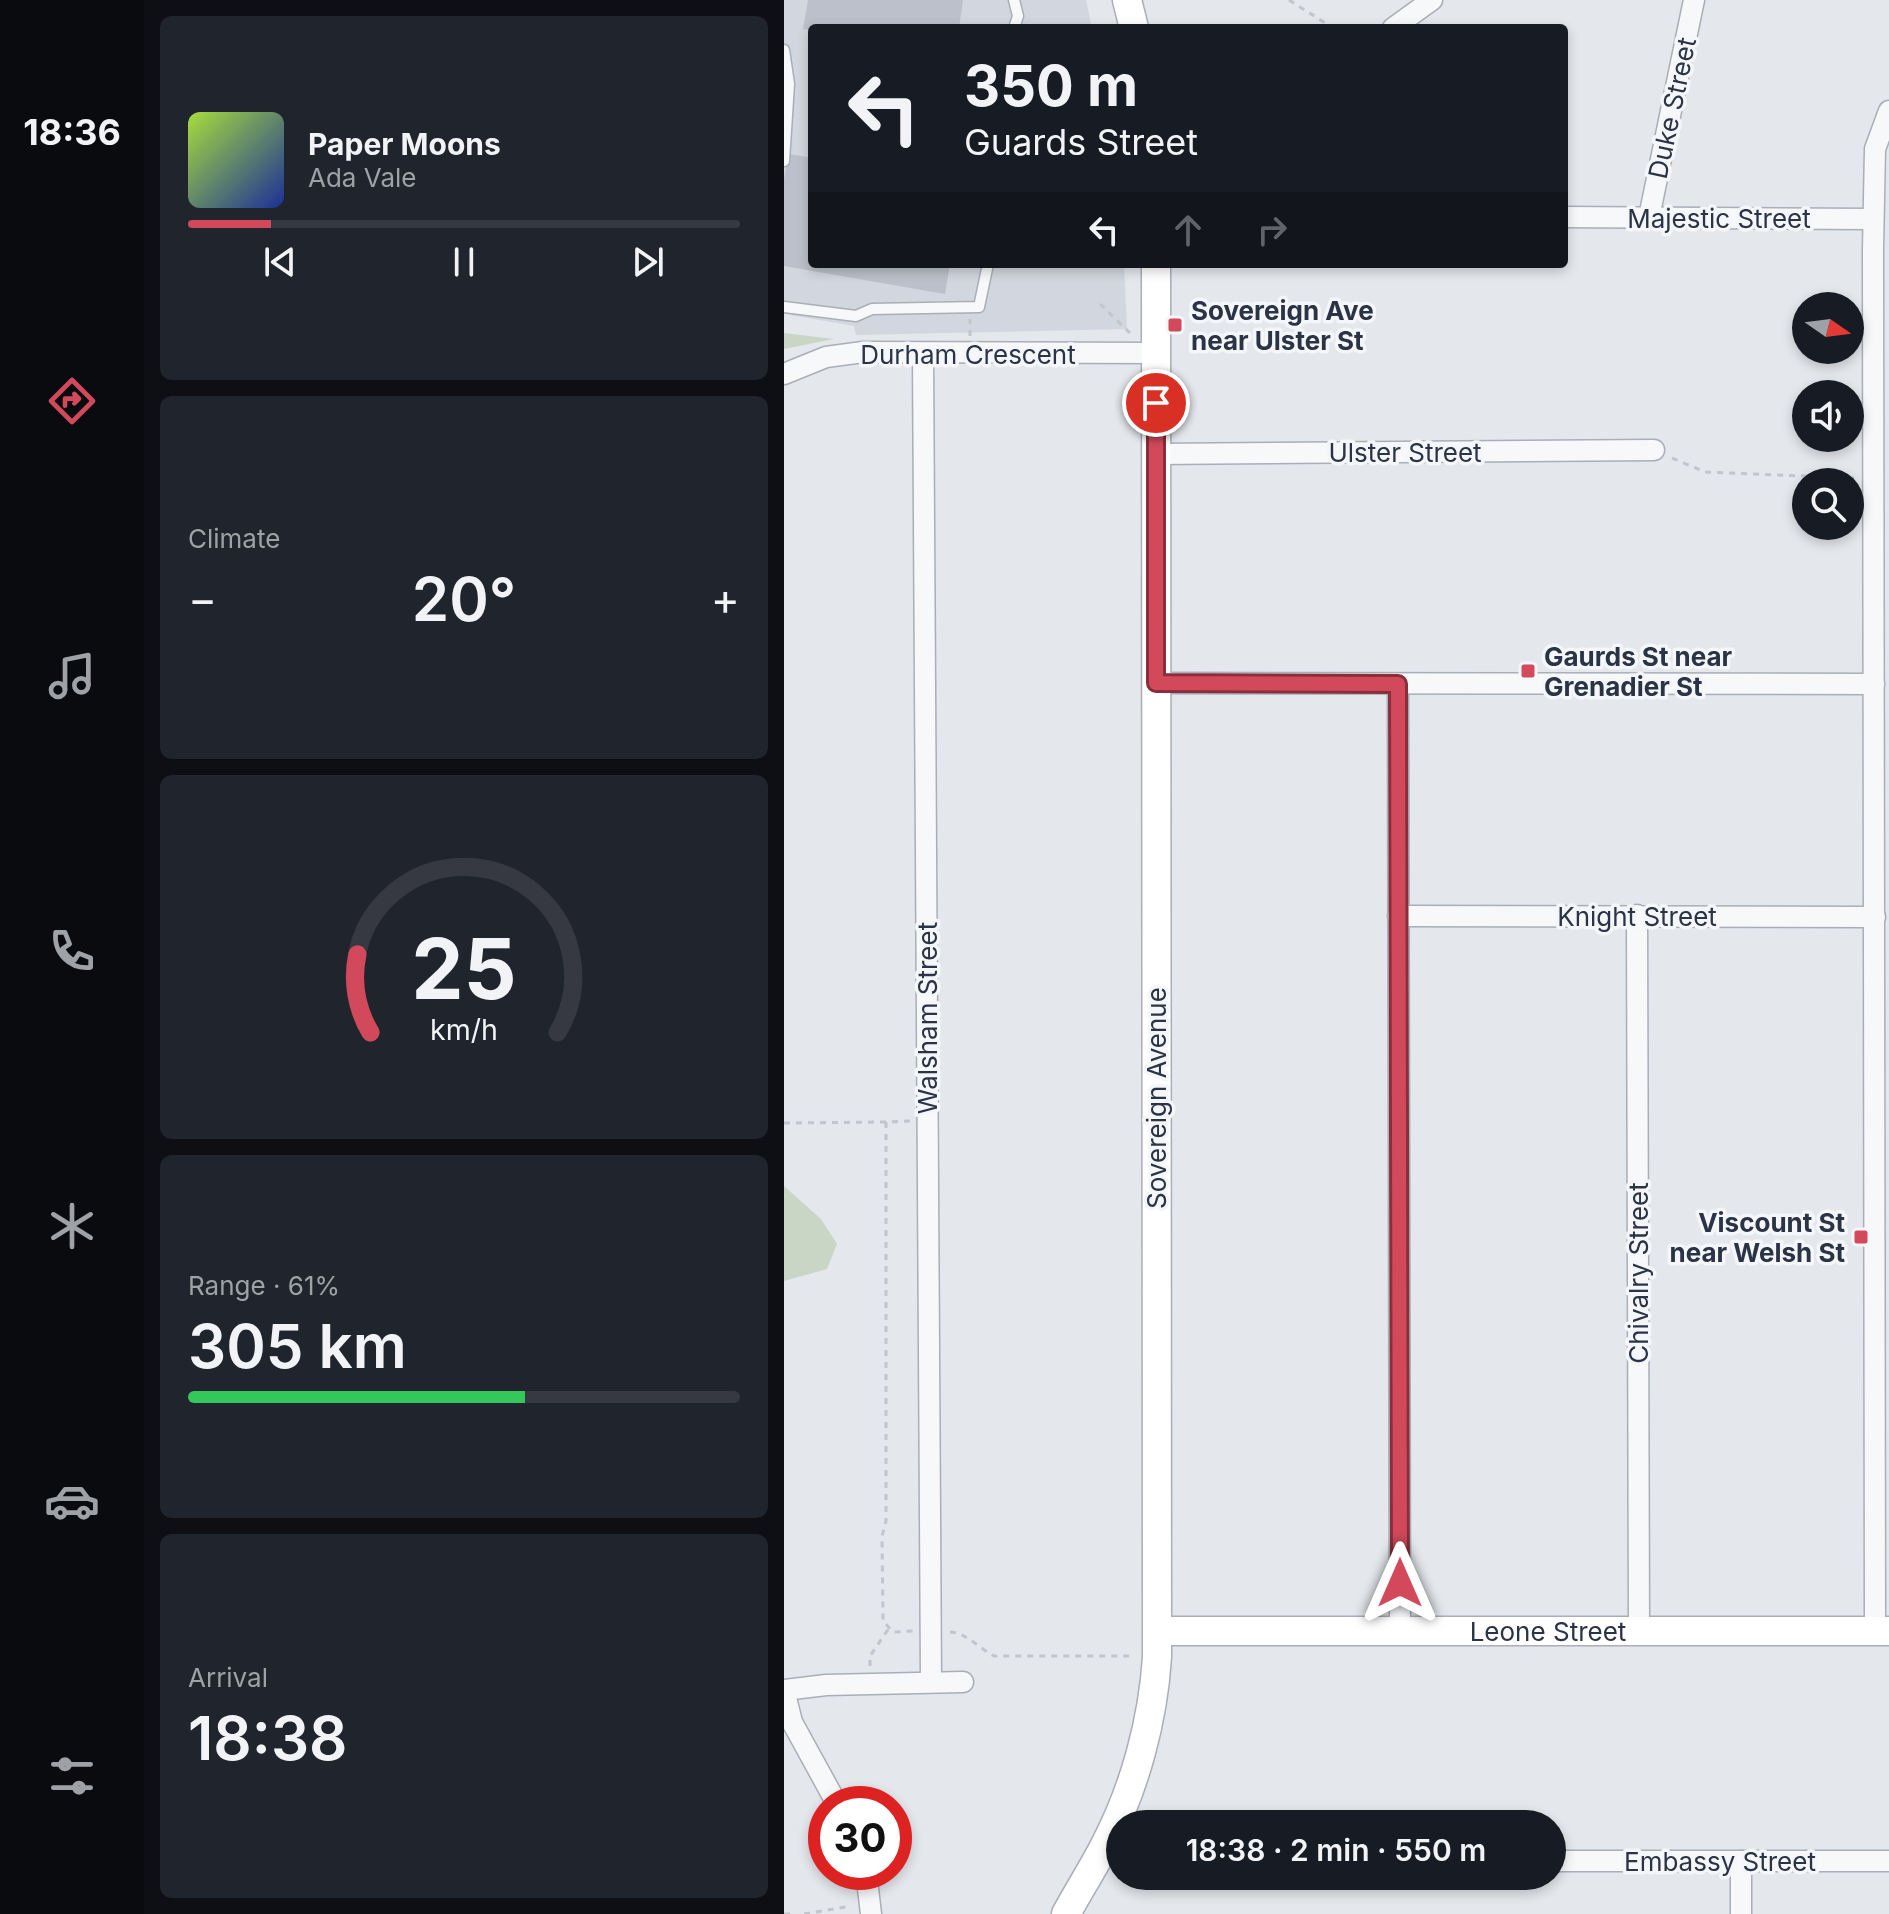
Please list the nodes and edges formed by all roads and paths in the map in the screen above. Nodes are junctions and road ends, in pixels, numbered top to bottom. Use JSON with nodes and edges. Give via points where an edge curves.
{"nodes":[{"id":1,"x":1014,"y":0,"type":"edge"},
{"id":2,"x":1127,"y":0,"type":"edge"},
{"id":3,"x":1289,"y":0,"type":"edge"},
{"id":4,"x":1432,"y":0,"type":"edge"},
{"id":5,"x":1694,"y":0,"type":"edge"},
{"id":6,"x":1015,"y":24,"type":"edge"},
{"id":7,"x":1133,"y":24,"type":"edge"},
{"id":8,"x":1327,"y":24,"type":"edge"},
{"id":9,"x":1399,"y":24,"type":"edge"},
{"id":10,"x":784,"y":50,"type":"edge"},
{"id":11,"x":1889,"y":111,"type":"edge"},
{"id":12,"x":784,"y":161,"type":"edge"},
{"id":13,"x":1568,"y":217,"type":"edge"},
{"id":14,"x":1649,"y":217,"type":"junction"},
{"id":15,"x":1873,"y":219,"type":"junction"},
{"id":16,"x":987,"y":268,"type":"edge"},
{"id":17,"x":1156,"y":268,"type":"edge"},
{"id":18,"x":1100,"y":304,"type":"dead end"},
{"id":19,"x":784,"y":307,"type":"edge"},
{"id":20,"x":970,"y":307,"type":"junction"},
{"id":21,"x":1130,"y":333,"type":"dead end"},
{"id":22,"x":970,"y":353,"type":"junction"},
{"id":23,"x":1156,"y":353,"type":"junction"},
{"id":24,"x":923,"y":354,"type":"junction"},
{"id":25,"x":784,"y":374,"type":"edge"},
{"id":26,"x":1882,"y":374,"type":"edge"},
{"id":27,"x":1654,"y":450,"type":"joint"},
{"id":28,"x":1156,"y":454,"type":"junction"},
{"id":29,"x":1856,"y":466,"type":"dead end"},
{"id":30,"x":1156,"y":683,"type":"junction"},
{"id":31,"x":1398,"y":684,"type":"junction"},
{"id":32,"x":1874,"y":684,"type":"junction"},
{"id":33,"x":1637,"y":915,"type":"junction"},
{"id":34,"x":1398,"y":916,"type":"junction"},
{"id":35,"x":1875,"y":917,"type":"junction"},
{"id":36,"x":1882,"y":944,"type":"edge"},
{"id":37,"x":910,"y":1121,"type":"dead end"},
{"id":38,"x":886,"y":1122,"type":"junction"},
{"id":39,"x":784,"y":1123,"type":"edge"},
{"id":40,"x":1883,"y":1228,"type":"edge"},
{"id":41,"x":889,"y":1628,"type":"junction"},
{"id":42,"x":918,"y":1631,"type":"dead end"},
{"id":43,"x":1158,"y":1631,"type":"junction"},
{"id":44,"x":1400,"y":1631,"type":"junction"},
{"id":45,"x":1639,"y":1631,"type":"junction"},
{"id":46,"x":1882,"y":1631,"type":"edge"},
{"id":47,"x":939,"y":1632,"type":"dead end"},
{"id":48,"x":1135,"y":1656,"type":"dead end"},
{"id":49,"x":870,"y":1673,"type":"dead end"},
{"id":50,"x":931,"y":1682,"type":"junction"},
{"id":51,"x":963,"y":1682,"type":"dead end"},
{"id":52,"x":784,"y":1690,"type":"edge"},
{"id":53,"x":827,"y":1786,"type":"edge"},
{"id":54,"x":1123,"y":1810,"type":"edge"},
{"id":55,"x":1106,"y":1856,"type":"edge"},
{"id":56,"x":1566,"y":1861,"type":"edge"},
{"id":57,"x":1741,"y":1861,"type":"junction"},
{"id":58,"x":1889,"y":1861,"type":"edge"},
{"id":59,"x":871,"y":1909,"type":"edge"},
{"id":60,"x":784,"y":1914,"type":"edge"},
{"id":61,"x":792,"y":1914,"type":"edge"},
{"id":62,"x":804,"y":1914,"type":"edge"},
{"id":63,"x":1066,"y":1914,"type":"edge"},
{"id":64,"x":1741,"y":1914,"type":"edge"}],
"edges":[{"from":1,"to":6,"type":"lane"},
{"from":2,"to":7,"type":"street"},
{"from":3,"to":8,"type":"path"},
{"from":4,"to":9,"type":"street"},
{"from":5,"to":14,"type":"street","name":"Duke Street"},
{"from":10,"to":12,"type":"lane","via":[[789,84]]},
{"from":11,"to":15,"type":"street","via":[[1875,149]]},
{"from":13,"to":14,"type":"street","name":"Majestic Street"},
{"from":14,"to":15,"type":"street","name":"Majestic Street"},
{"from":15,"to":26,"type":"street"},
{"from":16,"to":20,"type":"lane","via":[[979,307]]},
{"from":17,"to":23,"type":"street","name":"Sovereign Avenue"},
{"from":18,"to":21,"type":"path"},
{"from":19,"to":20,"type":"lane","via":[[856,316],[872,309]]},
{"from":20,"to":22,"type":"path"},
{"from":22,"to":23,"type":"street","name":"Durham Crescent"},
{"from":22,"to":24,"type":"street","name":"Durham Crescent"},
{"from":23,"to":28,"type":"street","name":"Sovereign Avenue"},
{"from":24,"to":25,"type":"street","name":"Durham Crescent","via":[[826,357]]},
{"from":24,"to":50,"type":"street","name":"Walsham Street"},
{"from":26,"to":32,"type":"street"},
{"from":27,"to":28,"type":"street","name":"Ulster Street"},
{"from":27,"to":29,"type":"path","via":[[1705,472],[1856,478]]},
{"from":28,"to":30,"type":"street","name":"Sovereign Avenue"},
{"from":30,"to":31,"type":"street"},
{"from":30,"to":43,"type":"street","name":"Sovereign Avenue"},
{"from":31,"to":32,"type":"street"},
{"from":31,"to":34,"type":"street"},
{"from":32,"to":35,"type":"street"},
{"from":33,"to":34,"type":"street","name":"Knight Street"},
{"from":33,"to":35,"type":"street","name":"Knight Street"},
{"from":33,"to":45,"type":"street","name":"Chivalry Street"},
{"from":34,"to":44,"type":"street"},
{"from":35,"to":36,"type":"street"},
{"from":36,"to":40,"type":"street"},
{"from":37,"to":38,"type":"path"},
{"from":38,"to":39,"type":"path"},
{"from":38,"to":41,"type":"path","via":[[882,1536],[883,1621]]},
{"from":40,"to":46,"type":"street"},
{"from":41,"to":42,"type":"path"},
{"from":41,"to":49,"type":"path","via":[[870,1656]]},
{"from":43,"to":44,"type":"street","name":"Leone Street"},
{"from":43,"to":54,"type":"street","name":"Sovereign Avenue","via":[[1151,1710]]},
{"from":44,"to":45,"type":"street","name":"Leone Street"},
{"from":45,"to":46,"type":"street","name":"Leone Street"},
{"from":47,"to":48,"type":"path","via":[[958,1632],[994,1656]]},
{"from":50,"to":51,"type":"street"},
{"from":50,"to":52,"type":"street"},
{"from":52,"to":53,"type":"street","via":[[792,1722]]},
{"from":55,"to":63,"type":"street","name":"Sovereign Avenue"},
{"from":56,"to":57,"type":"street","name":"Embassy Street"},
{"from":57,"to":58,"type":"street","name":"Embassy Street"},
{"from":57,"to":64,"type":"street"},
{"from":59,"to":62,"type":"path"},
{"from":60,"to":61,"type":"path"}]}
